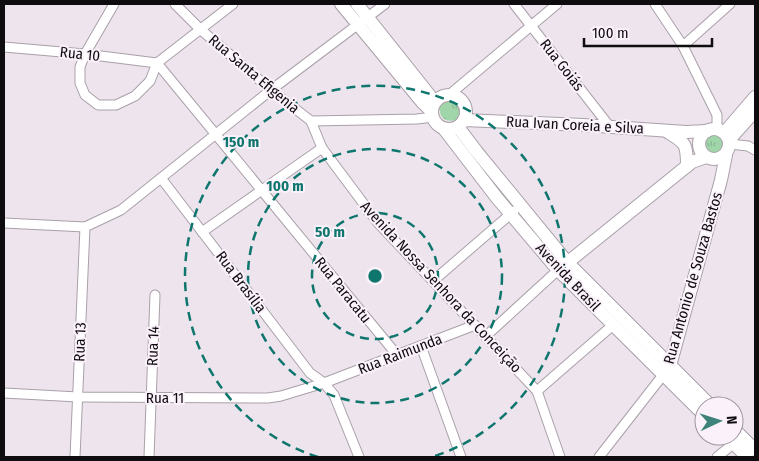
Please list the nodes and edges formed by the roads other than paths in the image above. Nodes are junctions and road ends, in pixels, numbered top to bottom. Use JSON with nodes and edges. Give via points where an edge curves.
{"nodes":[{"id":1,"x":114,"y":4,"type":"edge"},
{"id":2,"x":175,"y":4,"type":"edge"},
{"id":3,"x":233,"y":4,"type":"edge"},
{"id":4,"x":341,"y":4,"type":"edge"},
{"id":5,"x":357,"y":4,"type":"edge"},
{"id":6,"x":385,"y":4,"type":"edge"},
{"id":7,"x":514,"y":4,"type":"edge"},
{"id":8,"x":557,"y":4,"type":"edge"},
{"id":9,"x":655,"y":4,"type":"edge"},
{"id":10,"x":730,"y":4,"type":"edge"},
{"id":11,"x":363,"y":21,"type":"junction"},
{"id":12,"x":530,"y":25,"type":"junction"},
{"id":13,"x":200,"y":29,"type":"junction"},
{"id":14,"x":683,"y":46,"type":"junction"},
{"id":15,"x":4,"y":47,"type":"edge"},
{"id":16,"x":85,"y":54,"type":"junction"},
{"id":17,"x":156,"y":63,"type":"junction"},
{"id":18,"x":271,"y":90,"type":"junction"},
{"id":19,"x":449,"y":95,"type":"junction"},
{"id":20,"x":755,"y":97,"type":"edge"},
{"id":21,"x":433,"y":110,"type":"junction"},
{"id":22,"x":755,"y":111,"type":"edge"},
{"id":23,"x":311,"y":121,"type":"junction"},
{"id":24,"x":461,"y":124,"type":"junction"},
{"id":25,"x":610,"y":127,"type":"junction"},
{"id":26,"x":444,"y":129,"type":"junction"},
{"id":27,"x":663,"y":130,"type":"junction"},
{"id":28,"x":686,"y":132,"type":"junction"},
{"id":29,"x":216,"y":134,"type":"junction"},
{"id":30,"x":722,"y":139,"type":"junction"},
{"id":31,"x":322,"y":148,"type":"junction"},
{"id":32,"x":755,"y":150,"type":"edge"},
{"id":33,"x":704,"y":152,"type":"junction"},
{"id":34,"x":690,"y":164,"type":"junction"},
{"id":35,"x":160,"y":178,"type":"junction"},
{"id":36,"x":721,"y":180,"type":"junction"},
{"id":37,"x":262,"y":190,"type":"junction"},
{"id":38,"x":522,"y":206,"type":"junction"},
{"id":39,"x":510,"y":214,"type":"junction"},
{"id":40,"x":4,"y":222,"type":"edge"},
{"id":41,"x":85,"y":227,"type":"junction"},
{"id":42,"x":202,"y":232,"type":"junction"},
{"id":43,"x":563,"y":266,"type":"junction"},
{"id":44,"x":433,"y":281,"type":"junction"},
{"id":45,"x":155,"y":295,"type":"dead end"},
{"id":46,"x":475,"y":325,"type":"junction"},
{"id":47,"x":613,"y":325,"type":"junction"},
{"id":48,"x":486,"y":336,"type":"junction"},
{"id":49,"x":421,"y":346,"type":"junction"},
{"id":50,"x":397,"y":355,"type":"junction"},
{"id":51,"x":667,"y":370,"type":"junction"},
{"id":52,"x":324,"y":383,"type":"junction"},
{"id":53,"x":537,"y":391,"type":"junction"},
{"id":54,"x":4,"y":393,"type":"edge"},
{"id":55,"x":699,"y":396,"type":"edge"},
{"id":56,"x":78,"y":397,"type":"junction"},
{"id":57,"x":152,"y":398,"type":"junction"},
{"id":58,"x":694,"y":403,"type":"edge"},
{"id":59,"x":744,"y":443,"type":"edge"},
{"id":60,"x":726,"y":446,"type":"edge"},
{"id":61,"x":740,"y":446,"type":"edge"},
{"id":62,"x":755,"y":450,"type":"edge"},
{"id":63,"x":75,"y":457,"type":"edge"},
{"id":64,"x":149,"y":457,"type":"edge"},
{"id":65,"x":359,"y":457,"type":"edge"},
{"id":66,"x":462,"y":457,"type":"edge"},
{"id":67,"x":560,"y":457,"type":"edge"},
{"id":68,"x":599,"y":457,"type":"edge"},
{"id":69,"x":717,"y":457,"type":"edge"},
{"id":70,"x":747,"y":457,"type":"edge"}],
"edges":[{"from":1,"to":16,"type":"street"},
{"from":2,"to":13,"type":"street","name":"Rua Santa Efigenia"},
{"from":3,"to":13,"type":"street"},
{"from":4,"to":11,"type":"street"},
{"from":5,"to":11,"type":"street"},
{"from":6,"to":11,"type":"street"},
{"from":7,"to":12,"type":"street","name":"Rua Goiás"},
{"from":8,"to":12,"type":"street"},
{"from":9,"to":14,"type":"street"},
{"from":10,"to":14,"type":"street"},
{"from":11,"to":18,"type":"street"},
{"from":11,"to":21,"type":"street"},
{"from":12,"to":19,"type":"street"},
{"from":12,"to":25,"type":"street","name":"Rua Goiás"},
{"from":13,"to":17,"type":"street"},
{"from":13,"to":18,"type":"street","name":"Rua Santa Efigenia"},
{"from":14,"to":30,"type":"street","via":[[717,115]]},
{"from":15,"to":16,"type":"street","name":"Rua 10"},
{"from":16,"to":17,"type":"street","name":"Rua 10"},
{"from":16,"to":17,"type":"street","via":[[80,67],[80,84],[85,95],[98,105],[116,105],[136,96],[150,81]]},
{"from":17,"to":29,"type":"street","name":"Rua Paracatu"},
{"from":18,"to":23,"type":"street","name":"Rua Santa Efigenia"},
{"from":18,"to":29,"type":"street"},
{"from":19,"to":21,"type":"street","via":[[441,97]]},
{"from":19,"to":24,"type":"street","via":[[464,103],[466,115]]},
{"from":20,"to":30,"type":"street"},
{"from":21,"to":23,"type":"street","name":"Rua Santa Efigenia","via":[[418,119]]},
{"from":21,"to":26,"type":"street","via":[[435,122]]},
{"from":22,"to":30,"type":"street"},
{"from":23,"to":31,"type":"street","name":"Avenida Nossa Senhora da Conceição"},
{"from":24,"to":25,"type":"street","name":"Rua Ivan Coreia e Silva"},
{"from":24,"to":26,"type":"street"},
{"from":24,"to":38,"type":"street","name":"Avenida Brasil","via":[[476,152]]},
{"from":25,"to":27,"type":"street","name":"Rua Ivan Coreia e Silva"},
{"from":26,"to":39,"type":"street","name":"Avenida Brasil"},
{"from":27,"to":28,"type":"street","name":"Rua Ivan Coreia e Silva"},
{"from":27,"to":34,"type":"street","via":[[682,141]]},
{"from":28,"to":30,"type":"street","name":"Rua Ivan Coreia e Silva"},
{"from":28,"to":33,"type":"street"},
{"from":29,"to":35,"type":"street"},
{"from":29,"to":37,"type":"street","name":"Rua Paracatu"},
{"from":30,"to":32,"type":"street"},
{"from":30,"to":33,"type":"street","via":[[703,134]]},
{"from":30,"to":33,"type":"street","via":[[721,158],[716,160]]},
{"from":30,"to":36,"type":"street","name":"Rua Antonio de Souza Bastos"},
{"from":31,"to":37,"type":"street"},
{"from":31,"to":44,"type":"street","name":"Avenida Nossa Senhora da Conceição","via":[[378,223]]},
{"from":33,"to":34,"type":"street"},
{"from":33,"to":36,"type":"street","name":"Rua Antonio de Souza Bastos"},
{"from":34,"to":43,"type":"street"},
{"from":35,"to":41,"type":"street","via":[[121,210]]},
{"from":35,"to":42,"type":"street","name":"Rua Brasília"},
{"from":36,"to":51,"type":"street","name":"Rua Antonio de Souza Bastos"},
{"from":37,"to":42,"type":"street"},
{"from":37,"to":50,"type":"street","name":"Rua Paracatu"},
{"from":38,"to":39,"type":"street"},
{"from":38,"to":43,"type":"street","name":"Avenida Brasil"},
{"from":39,"to":43,"type":"street","name":"Avenida Brasil"},
{"from":39,"to":44,"type":"street"},
{"from":40,"to":41,"type":"street"},
{"from":41,"to":56,"type":"street","name":"Rua 13"},
{"from":42,"to":52,"type":"street","name":"Rua Brasília","via":[[310,373]]},
{"from":43,"to":47,"type":"street","name":"Avenida Brasil"},
{"from":43,"to":48,"type":"street"},
{"from":43,"to":51,"type":"street","name":"Avenida Brasil"},
{"from":44,"to":46,"type":"street","name":"Avenida Nossa Senhora da Conceição"},
{"from":45,"to":57,"type":"street","name":"Rua 14"},
{"from":46,"to":48,"type":"street","name":"Avenida Nossa Senhora da Conceição"},
{"from":46,"to":49,"type":"street","name":"Rua Raimunda"},
{"from":47,"to":51,"type":"street","name":"Avenida Brasil"},
{"from":47,"to":53,"type":"street"},
{"from":48,"to":53,"type":"street","name":"Avenida Nossa Senhora da Conceição"},
{"from":49,"to":50,"type":"street","name":"Rua Raimunda"},
{"from":49,"to":66,"type":"street"},
{"from":50,"to":52,"type":"street","name":"Rua Raimunda"},
{"from":51,"to":55,"type":"street","name":"Avenida Brasil"},
{"from":51,"to":58,"type":"street","name":"Avenida Brasil"},
{"from":51,"to":68,"type":"street"},
{"from":52,"to":57,"type":"street","name":"Rua 11","via":[[268,398]]},
{"from":52,"to":65,"type":"street","name":"Rua Brasília","via":[[334,395]]},
{"from":53,"to":67,"type":"street","name":"Avenida Nossa Senhora da Conceição"},
{"from":54,"to":56,"type":"street","name":"Rua 11"},
{"from":56,"to":57,"type":"street","name":"Rua 11"},
{"from":56,"to":63,"type":"street","name":"Rua 13"},
{"from":57,"to":64,"type":"street","name":"Rua 14"},
{"from":59,"to":62,"type":"street"},
{"from":60,"to":69,"type":"street"},
{"from":61,"to":70,"type":"street"}]}
